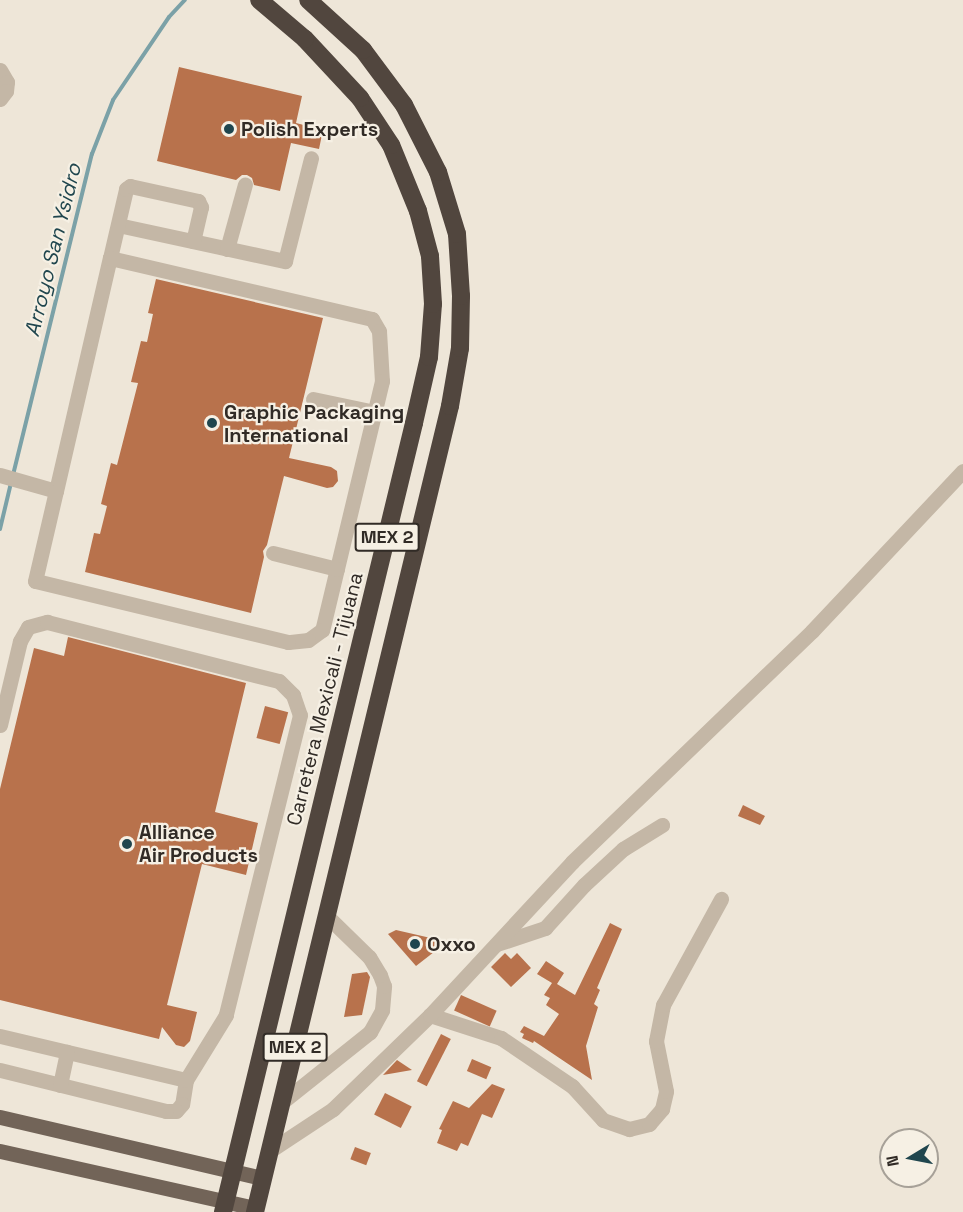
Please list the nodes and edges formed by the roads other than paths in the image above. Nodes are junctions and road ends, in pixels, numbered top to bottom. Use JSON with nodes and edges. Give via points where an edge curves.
{"nodes":[{"id":1,"x":259,"y":0,"type":"edge"},
{"id":2,"x":308,"y":0,"type":"edge"},
{"id":3,"x":0,"y":70,"type":"edge"},
{"id":4,"x":0,"y":99,"type":"edge"},
{"id":5,"x":311,"y":158,"type":"dead end"},
{"id":6,"x":244,"y":184,"type":"dead end"},
{"id":7,"x":118,"y":225,"type":"junction"},
{"id":8,"x":193,"y":241,"type":"junction"},
{"id":9,"x":227,"y":249,"type":"junction"},
{"id":10,"x":110,"y":258,"type":"junction"},
{"id":11,"x":313,"y":399,"type":"dead end"},
{"id":12,"x":374,"y":412,"type":"junction"},
{"id":13,"x":963,"y":471,"type":"edge"},
{"id":14,"x":0,"y":475,"type":"edge"},
{"id":15,"x":56,"y":490,"type":"junction"},
{"id":16,"x":273,"y":553,"type":"dead end"},
{"id":17,"x":337,"y":569,"type":"junction"},
{"id":18,"x":0,"y":725,"type":"edge"},
{"id":19,"x":662,"y":825,"type":"dead end"},
{"id":20,"x":721,"y":899,"type":"dead end"},
{"id":21,"x":326,"y":915,"type":"junction"},
{"id":22,"x":497,"y":944,"type":"junction"},
{"id":23,"x":430,"y":1015,"type":"junction"},
{"id":24,"x":0,"y":1036,"type":"edge"},
{"id":25,"x":67,"y":1052,"type":"junction"},
{"id":26,"x":0,"y":1070,"type":"edge"},
{"id":27,"x":186,"y":1080,"type":"junction"},
{"id":28,"x":60,"y":1085,"type":"junction"},
{"id":29,"x":281,"y":1103,"type":"junction"},
{"id":30,"x":0,"y":1117,"type":"edge"},
{"id":31,"x":270,"y":1150,"type":"junction"},
{"id":32,"x":0,"y":1151,"type":"edge"},
{"id":33,"x":234,"y":1171,"type":"junction"},
{"id":34,"x":263,"y":1178,"type":"junction"},
{"id":35,"x":225,"y":1207,"type":"edge"},
{"id":36,"x":255,"y":1210,"type":"edge"}],
"edges":[{"from":1,"to":33,"type":"highway","name":"Carretera Mexicali - Tijuana","number":"MEX 2","via":[[305,39],[360,98],[392,145],[430,256],[433,304],[429,357],[414,423]]},
{"from":2,"to":21,"type":"highway","number":"MEX 2","via":[[363,50],[404,105],[438,172],[457,234],[461,296],[460,348],[450,406]]},
{"from":3,"to":4,"type":"street","via":[[8,82]]},
{"from":5,"to":9,"type":"street","via":[[285,261]]},
{"from":6,"to":9,"type":"street"},
{"from":7,"to":8,"type":"street"},
{"from":7,"to":8,"type":"street","via":[[126,189],[136,186],[198,201],[201,207]]},
{"from":7,"to":10,"type":"street"},
{"from":8,"to":9,"type":"street"},
{"from":10,"to":12,"type":"street","via":[[372,319],[380,332],[382,381]]},
{"from":10,"to":15,"type":"street"},
{"from":11,"to":12,"type":"street"},
{"from":12,"to":17,"type":"street"},
{"from":13,"to":22,"type":"street","via":[[812,631],[572,862]]},
{"from":14,"to":15,"type":"street"},
{"from":15,"to":17,"type":"street","via":[[35,581],[288,642],[308,640],[322,630]]},
{"from":16,"to":17,"type":"street"},
{"from":18,"to":27,"type":"street","via":[[20,641],[28,627],[47,622],[279,681],[293,694],[300,715],[226,1015]]},
{"from":19,"to":22,"type":"street","via":[[623,849],[545,928]]},
{"from":20,"to":23,"type":"street","via":[[663,1005],[656,1041],[666,1090],[663,1109],[649,1124],[629,1129],[603,1120],[572,1086],[501,1038]]},
{"from":21,"to":29,"type":"highway","number":"MEX 2"},
{"from":21,"to":29,"type":"street","via":[[369,957],[381,975],[382,1010],[370,1032]]},
{"from":22,"to":23,"type":"street"},
{"from":23,"to":31,"type":"street","via":[[333,1109]]},
{"from":24,"to":25,"type":"street"},
{"from":25,"to":27,"type":"street"},
{"from":25,"to":28,"type":"street"},
{"from":26,"to":28,"type":"street"},
{"from":27,"to":28,"type":"street","via":[[182,1104],[176,1111]]},
{"from":29,"to":31,"type":"highway","number":"MEX 2"},
{"from":30,"to":33,"type":"main road"},
{"from":31,"to":34,"type":"highway","number":"MEX 2"},
{"from":32,"to":35,"type":"main road"},
{"from":33,"to":34,"type":"main road"},
{"from":33,"to":35,"type":"highway","name":"Carretera Mexicali - Tijuana","number":"MEX 2"},
{"from":34,"to":36,"type":"highway","number":"MEX 2"},
{"from":35,"to":36,"type":"main road"}]}
